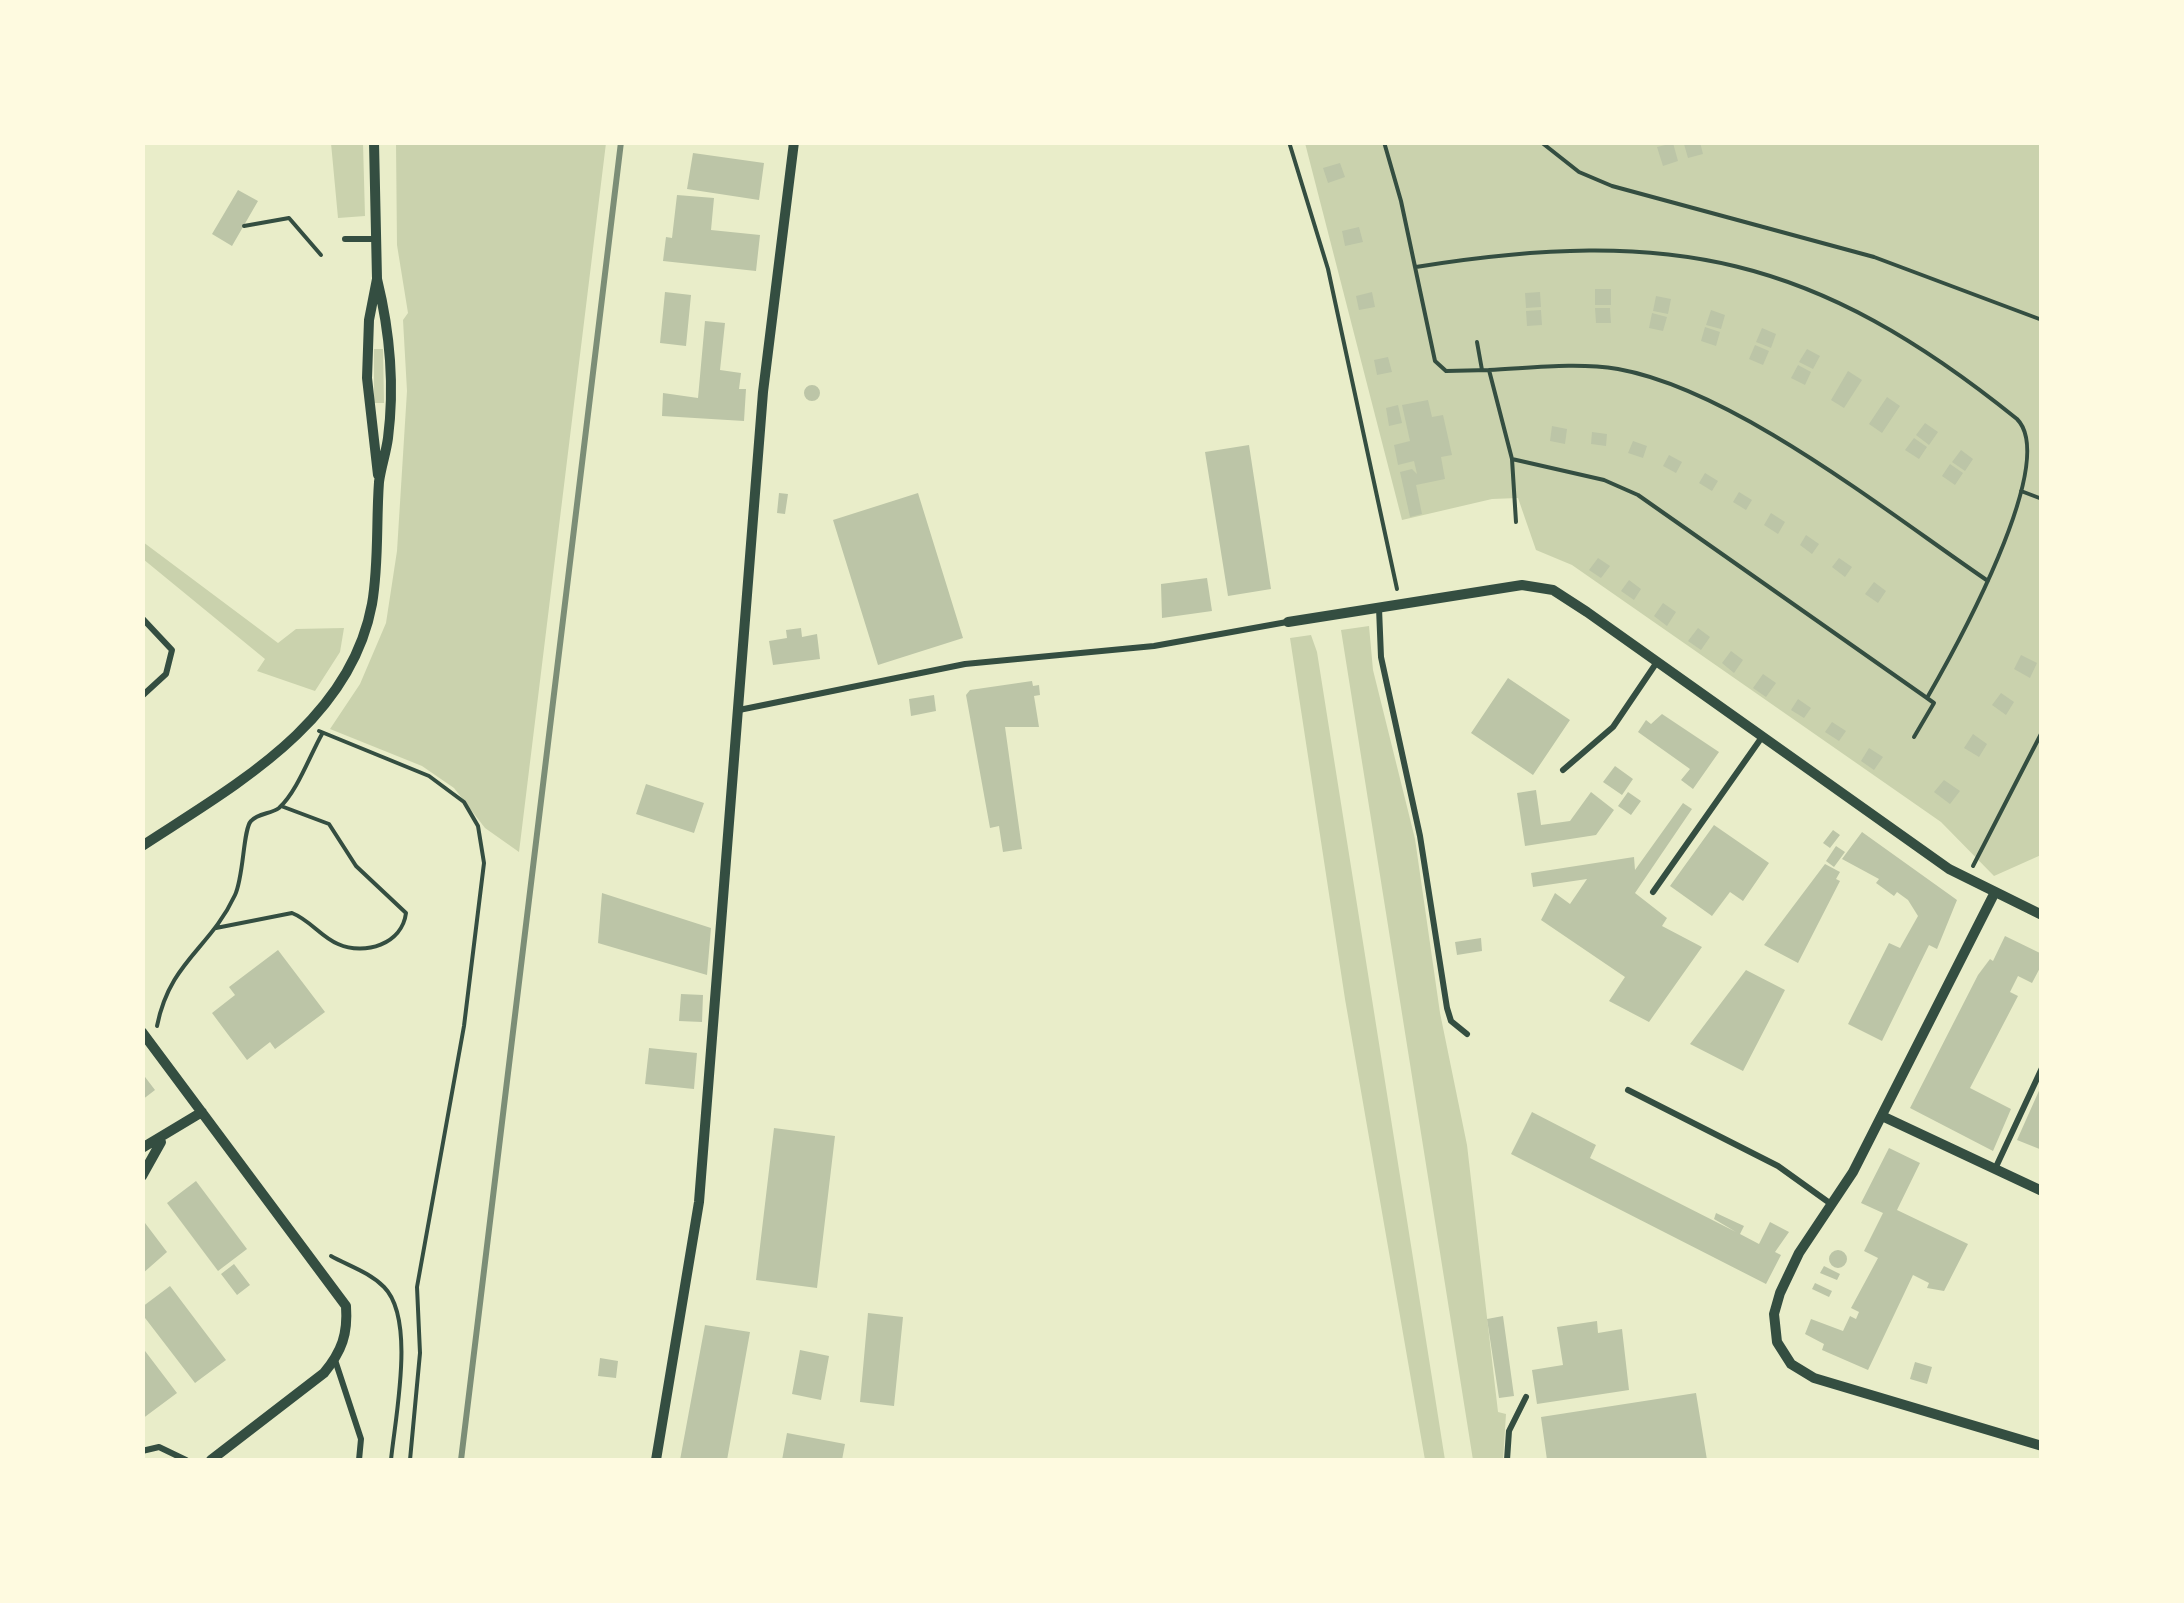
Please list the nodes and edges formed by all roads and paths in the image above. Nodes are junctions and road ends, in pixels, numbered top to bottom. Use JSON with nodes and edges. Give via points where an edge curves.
{"nodes":[{"id":1,"x":374,"y":142,"type":"edge"},
{"id":2,"x":794,"y":142,"type":"edge"},
{"id":3,"x":1289,"y":142,"type":"edge"},
{"id":4,"x":1384,"y":142,"type":"edge"},
{"id":5,"x":1541,"y":142,"type":"edge"},
{"id":6,"x":244,"y":226,"type":"dead end"},
{"id":7,"x":345,"y":238,"type":"dead end"},
{"id":8,"x":376,"y":239,"type":"junction"},
{"id":9,"x":321,"y":255,"type":"dead end"},
{"id":10,"x":1416,"y":268,"type":"junction"},
{"id":11,"x":376,"y":279,"type":"junction"},
{"id":12,"x":2042,"y":320,"type":"edge"},
{"id":13,"x":1477,"y":342,"type":"dead end"},
{"id":14,"x":1485,"y":370,"type":"junction"},
{"id":15,"x":1512,"y":460,"type":"junction"},
{"id":16,"x":380,"y":480,"type":"junction"},
{"id":17,"x":2022,"y":491,"type":"junction"},
{"id":18,"x":2042,"y":500,"type":"edge"},
{"id":19,"x":1516,"y":522,"type":"dead end"},
{"id":20,"x":1988,"y":580,"type":"junction"},
{"id":21,"x":1400,"y":605,"type":"junction"},
{"id":22,"x":1379,"y":608,"type":"junction"},
{"id":23,"x":142,"y":618,"type":"edge"},
{"id":24,"x":1288,"y":622,"type":"joint"},
{"id":25,"x":1657,"y":662,"type":"junction"},
{"id":26,"x":142,"y":696,"type":"edge"},
{"id":27,"x":1926,"y":698,"type":"junction"},
{"id":28,"x":739,"y":710,"type":"junction"},
{"id":29,"x":305,"y":726,"type":"junction"},
{"id":30,"x":2042,"y":732,"type":"edge"},
{"id":31,"x":323,"y":733,"type":"junction"},
{"id":32,"x":1762,"y":737,"type":"junction"},
{"id":33,"x":1914,"y":737,"type":"dead end"},
{"id":34,"x":1563,"y":770,"type":"dead end"},
{"id":35,"x":281,"y":806,"type":"junction"},
{"id":36,"x":142,"y":846,"type":"edge"},
{"id":37,"x":1970,"y":880,"type":"junction"},
{"id":38,"x":1653,"y":892,"type":"dead end"},
{"id":39,"x":1994,"y":894,"type":"junction"},
{"id":40,"x":2042,"y":915,"type":"edge"},
{"id":41,"x":216,"y":928,"type":"junction"},
{"id":42,"x":144,"y":1034,"type":"edge"},
{"id":43,"x":1467,"y":1034,"type":"dead end"},
{"id":44,"x":2042,"y":1068,"type":"edge"},
{"id":45,"x":1628,"y":1090,"type":"dead end"},
{"id":46,"x":202,"y":1112,"type":"junction"},
{"id":47,"x":1882,"y":1116,"type":"junction"},
{"id":48,"x":161,"y":1141,"type":"junction"},
{"id":49,"x":142,"y":1148,"type":"edge"},
{"id":50,"x":1995,"y":1169,"type":"junction"},
{"id":51,"x":142,"y":1176,"type":"edge"},
{"id":52,"x":2042,"y":1190,"type":"edge"},
{"id":53,"x":1832,"y":1204,"type":"junction"},
{"id":54,"x":330,"y":1256,"type":"dead end"},
{"id":55,"x":335,"y":1360,"type":"junction"},
{"id":56,"x":1526,"y":1396,"type":"dead end"},
{"id":57,"x":2042,"y":1446,"type":"edge"},
{"id":58,"x":142,"y":1451,"type":"edge"},
{"id":59,"x":186,"y":1460,"type":"edge"},
{"id":60,"x":212,"y":1460,"type":"edge"},
{"id":61,"x":359,"y":1460,"type":"edge"},
{"id":62,"x":392,"y":1460,"type":"edge"},
{"id":63,"x":410,"y":1460,"type":"edge"},
{"id":64,"x":656,"y":1460,"type":"edge"},
{"id":65,"x":1507,"y":1460,"type":"edge"}],
"edges":[{"from":1,"to":8,"type":"street"},
{"from":2,"to":28,"type":"street","via":[[763,392]]},
{"from":3,"to":21,"type":"path","via":[[1328,269]]},
{"from":4,"to":10,"type":"path"},
{"from":5,"to":12,"type":"path","via":[[1579,172],[1612,186],[1874,257]]},
{"from":6,"to":9,"type":"path","via":[[289,218]]},
{"from":7,"to":8,"type":"lane"},
{"from":8,"to":11,"type":"street"},
{"from":10,"to":14,"type":"path","via":[[1435,361],[1446,371]]},
{"from":10,"to":17,"type":"path","via":[[1636,250],[1694,256],[1791,280],[1883,326],[2017,419],[2030,445]]},
{"from":11,"to":16,"type":"street","via":[[367,378]]},
{"from":11,"to":16,"type":"street","via":[[390,329],[392,393]]},
{"from":13,"to":14,"type":"path"},
{"from":14,"to":15,"type":"path"},
{"from":14,"to":20,"type":"path","via":[[1613,368],[1670,382],[1808,458]]},
{"from":15,"to":19,"type":"path"},
{"from":15,"to":27,"type":"path","via":[[1604,480],[1638,495]]},
{"from":16,"to":29,"type":"street","via":[[378,550],[361,642],[344,679]]},
{"from":17,"to":18,"type":"path"},
{"from":17,"to":20,"type":"path"},
{"from":20,"to":27,"type":"path"},
{"from":21,"to":22,"type":"street"},
{"from":21,"to":25,"type":"street","via":[[1540,584]]},
{"from":22,"to":24,"type":"street"},
{"from":22,"to":43,"type":"lane","via":[[1381,657],[1448,1008],[1451,1021]]},
{"from":23,"to":26,"type":"lane","via":[[172,650],[166,674]]},
{"from":24,"to":28,"type":"lane","via":[[1154,646],[965,664]]},
{"from":25,"to":32,"type":"street"},
{"from":25,"to":34,"type":"lane","via":[[1613,726]]},
{"from":27,"to":33,"type":"path","via":[[1934,703]]},
{"from":28,"to":64,"type":"street","via":[[699,1202]]},
{"from":29,"to":31,"type":"path"},
{"from":29,"to":36,"type":"street","via":[[234,786]]},
{"from":30,"to":37,"type":"path","via":[[1985,835]]},
{"from":31,"to":35,"type":"path"},
{"from":31,"to":63,"type":"path","via":[[429,776],[464,802],[478,826],[484,864],[464,1026],[417,1288],[420,1353]]},
{"from":32,"to":37,"type":"street"},
{"from":32,"to":38,"type":"lane"},
{"from":35,"to":41,"type":"path","via":[[251,820],[244,872]]},
{"from":35,"to":41,"type":"path","via":[[330,824],[356,866],[406,913],[404,926],[379,946],[339,946],[292,913]]},
{"from":37,"to":39,"type":"street"},
{"from":39,"to":40,"type":"street"},
{"from":39,"to":47,"type":"street"},
{"from":41,"to":42,"type":"path","via":[[174,975],[157,1026]]},
{"from":42,"to":46,"type":"street"},
{"from":44,"to":50,"type":"lane"},
{"from":45,"to":53,"type":"lane","via":[[1778,1166]]},
{"from":46,"to":48,"type":"street"},
{"from":46,"to":55,"type":"street","via":[[346,1306],[348,1330]]},
{"from":47,"to":50,"type":"street"},
{"from":47,"to":53,"type":"street"},
{"from":48,"to":49,"type":"street"},
{"from":48,"to":51,"type":"street"},
{"from":50,"to":52,"type":"street"},
{"from":53,"to":57,"type":"street","via":[[1787,1274],[1774,1314],[1777,1342],[1791,1364],[1831,1384]]},
{"from":54,"to":62,"type":"path","via":[[364,1272],[394,1299],[401,1344]]},
{"from":55,"to":60,"type":"street"},
{"from":55,"to":61,"type":"lane","via":[[361,1439]]},
{"from":56,"to":65,"type":"lane","via":[[1509,1431]]},
{"from":58,"to":59,"type":"lane","via":[[159,1446]]}]}
